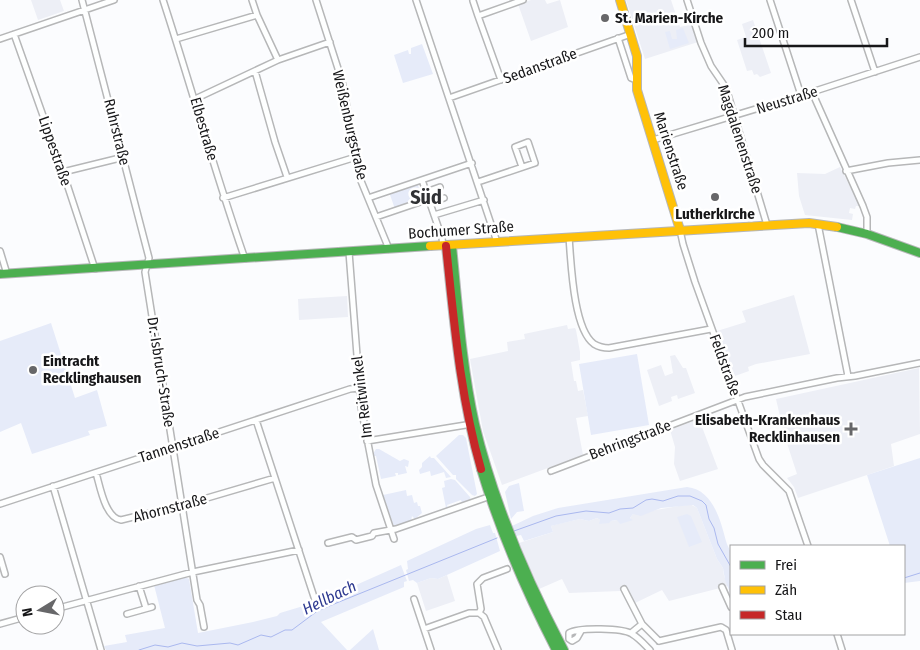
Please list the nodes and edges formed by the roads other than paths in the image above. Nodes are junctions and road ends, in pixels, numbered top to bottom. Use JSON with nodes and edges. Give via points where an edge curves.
{"nodes":[{"id":1,"x":82,"y":0,"type":"edge"},
{"id":2,"x":114,"y":0,"type":"edge"},
{"id":3,"x":163,"y":0,"type":"edge"},
{"id":4,"x":252,"y":0,"type":"edge"},
{"id":5,"x":316,"y":0,"type":"edge"},
{"id":6,"x":416,"y":0,"type":"edge"},
{"id":7,"x":523,"y":0,"type":"edge"},
{"id":8,"x":620,"y":0,"type":"edge"},
{"id":9,"x":687,"y":0,"type":"edge"},
{"id":10,"x":770,"y":0,"type":"edge"},
{"id":11,"x":851,"y":0,"type":"edge"},
{"id":12,"x":473,"y":1,"type":"edge"},
{"id":13,"x":86,"y":10,"type":"junction"},
{"id":14,"x":257,"y":15,"type":"junction"},
{"id":15,"x":478,"y":16,"type":"junction"},
{"id":16,"x":14,"y":34,"type":"junction"},
{"id":17,"x":631,"y":34,"type":"junction"},
{"id":18,"x":618,"y":38,"type":"junction"},
{"id":19,"x":0,"y":39,"type":"edge"},
{"id":20,"x":176,"y":39,"type":"junction"},
{"id":21,"x":330,"y":42,"type":"junction"},
{"id":22,"x":920,"y":57,"type":"edge"},
{"id":23,"x":278,"y":60,"type":"junction"},
{"id":24,"x":256,"y":71,"type":"junction"},
{"id":25,"x":875,"y":72,"type":"junction"},
{"id":26,"x":501,"y":80,"type":"junction"},
{"id":27,"x":636,"y":80,"type":"junction"},
{"id":28,"x":812,"y":92,"type":"junction"},
{"id":29,"x":802,"y":95,"type":"junction"},
{"id":30,"x":449,"y":98,"type":"junction"},
{"id":31,"x":195,"y":99,"type":"junction"},
{"id":32,"x":735,"y":115,"type":"junction"},
{"id":33,"x":653,"y":140,"type":"junction"},
{"id":34,"x":356,"y":157,"type":"junction"},
{"id":35,"x":124,"y":158,"type":"junction"},
{"id":36,"x":920,"y":160,"type":"edge"},
{"id":37,"x":472,"y":163,"type":"junction"},
{"id":38,"x":522,"y":167,"type":"junction"},
{"id":39,"x":846,"y":170,"type":"junction"},
{"id":40,"x":63,"y":172,"type":"junction"},
{"id":41,"x":287,"y":177,"type":"junction"},
{"id":42,"x":422,"y":180,"type":"junction"},
{"id":43,"x":478,"y":182,"type":"junction"},
{"id":44,"x":440,"y":188,"type":"dead end"},
{"id":45,"x":426,"y":192,"type":"junction"},
{"id":46,"x":224,"y":198,"type":"junction"},
{"id":47,"x":368,"y":198,"type":"junction"},
{"id":48,"x":444,"y":198,"type":"dead end"},
{"id":49,"x":484,"y":200,"type":"junction"},
{"id":50,"x":427,"y":201,"type":"junction"},
{"id":51,"x":434,"y":215,"type":"junction"},
{"id":52,"x":376,"y":217,"type":"junction"},
{"id":53,"x":818,"y":224,"type":"junction"},
{"id":54,"x":767,"y":225,"type":"junction"},
{"id":55,"x":680,"y":230,"type":"junction"},
{"id":56,"x":867,"y":234,"type":"junction"},
{"id":57,"x":569,"y":237,"type":"junction"},
{"id":58,"x":497,"y":242,"type":"junction"},
{"id":59,"x":447,"y":246,"type":"junction"},
{"id":60,"x":389,"y":249,"type":"junction"},
{"id":61,"x":0,"y":251,"type":"edge"},
{"id":62,"x":349,"y":252,"type":"junction"},
{"id":63,"x":920,"y":253,"type":"edge"},
{"id":64,"x":244,"y":258,"type":"junction"},
{"id":65,"x":147,"y":265,"type":"junction"},
{"id":66,"x":95,"y":268,"type":"junction"},
{"id":67,"x":3,"y":274,"type":"edge"},
{"id":68,"x":711,"y":329,"type":"junction"},
{"id":69,"x":920,"y":363,"type":"edge"},
{"id":70,"x":848,"y":376,"type":"junction"},
{"id":71,"x":359,"y":388,"type":"junction"},
{"id":72,"x":737,"y":399,"type":"junction"},
{"id":73,"x":256,"y":420,"type":"junction"},
{"id":74,"x":472,"y":424,"type":"junction"},
{"id":75,"x":367,"y":441,"type":"junction"},
{"id":76,"x":173,"y":447,"type":"junction"},
{"id":77,"x":551,"y":471,"type":"dead end"},
{"id":78,"x":96,"y":473,"type":"junction"},
{"id":79,"x":275,"y":478,"type":"junction"},
{"id":80,"x":53,"y":486,"type":"junction"},
{"id":81,"x":485,"y":498,"type":"dead end"},
{"id":82,"x":0,"y":504,"type":"edge"},
{"id":83,"x":182,"y":505,"type":"junction"},
{"id":84,"x":390,"y":529,"type":"junction"},
{"id":85,"x":394,"y":539,"type":"dead end"},
{"id":86,"x":328,"y":543,"type":"dead end"},
{"id":87,"x":808,"y":545,"type":"edge"},
{"id":88,"x":299,"y":550,"type":"junction"},
{"id":89,"x":0,"y":557,"type":"edge"},
{"id":90,"x":507,"y":569,"type":"dead end"},
{"id":91,"x":193,"y":572,"type":"junction"},
{"id":92,"x":5,"y":574,"type":"dead end"},
{"id":93,"x":140,"y":586,"type":"junction"},
{"id":94,"x":722,"y":586,"type":"dead end"},
{"id":95,"x":624,"y":589,"type":"dead end"},
{"id":96,"x":414,"y":599,"type":"dead end"},
{"id":97,"x":87,"y":600,"type":"junction"},
{"id":98,"x":315,"y":600,"type":"dead end"},
{"id":99,"x":730,"y":605,"type":"edge"},
{"id":100,"x":65,"y":606,"type":"edge"},
{"id":101,"x":480,"y":613,"type":"junction"},
{"id":102,"x":127,"y":614,"type":"dead end"},
{"id":103,"x":15,"y":620,"type":"edge"},
{"id":104,"x":0,"y":624,"type":"edge"},
{"id":105,"x":642,"y":624,"type":"junction"},
{"id":106,"x":730,"y":626,"type":"edge"},
{"id":107,"x":204,"y":627,"type":"dead end"},
{"id":108,"x":424,"y":629,"type":"junction"},
{"id":109,"x":581,"y":630,"type":"dead end"},
{"id":110,"x":726,"y":630,"type":"junction"},
{"id":111,"x":632,"y":633,"type":"junction"},
{"id":112,"x":837,"y":635,"type":"edge"},
{"id":113,"x":659,"y":640,"type":"junction"},
{"id":114,"x":101,"y":650,"type":"edge"},
{"id":115,"x":431,"y":650,"type":"edge"},
{"id":116,"x":498,"y":650,"type":"edge"},
{"id":117,"x":556,"y":650,"type":"edge"},
{"id":118,"x":564,"y":650,"type":"edge"},
{"id":119,"x":652,"y":650,"type":"edge"},
{"id":120,"x":732,"y":650,"type":"edge"},
{"id":121,"x":842,"y":650,"type":"edge"}],
"edges":[{"from":1,"to":13,"type":"street","name":"Ruhrstraße"},
{"from":2,"to":13,"type":"street"},
{"from":3,"to":20,"type":"street","name":"Elbestraße"},
{"from":4,"to":14,"type":"street"},
{"from":5,"to":21,"type":"street","name":"Weißenburgstraße"},
{"from":6,"to":30,"type":"street"},
{"from":7,"to":15,"type":"street"},
{"from":8,"to":17,"type":"main road","name":"Marienstraße"},
{"from":9,"to":32,"type":"street","name":"Magdalenenstraße","via":[[701,43],[726,88]]},
{"from":10,"to":29,"type":"street"},
{"from":11,"to":25,"type":"street"},
{"from":12,"to":15,"type":"street"},
{"from":13,"to":16,"type":"street"},
{"from":13,"to":35,"type":"street","name":"Ruhrstraße"},
{"from":14,"to":20,"type":"street"},
{"from":14,"to":23,"type":"street"},
{"from":15,"to":26,"type":"street"},
{"from":16,"to":19,"type":"street"},
{"from":16,"to":40,"type":"street","name":"Lippestraße"},
{"from":17,"to":18,"type":"street","name":"Sedanstraße"},
{"from":17,"to":27,"type":"main road","name":"Marienstraße","via":[[637,56]]},
{"from":18,"to":26,"type":"street","name":"Sedanstraße"},
{"from":18,"to":27,"type":"street","name":"Marienstraße","via":[[631,78]]},
{"from":20,"to":31,"type":"street","name":"Elbestraße"},
{"from":21,"to":23,"type":"street"},
{"from":21,"to":34,"type":"street","name":"Weißenburgstraße"},
{"from":22,"to":25,"type":"street","name":"Neustraße"},
{"from":23,"to":24,"type":"street"},
{"from":24,"to":31,"type":"street"},
{"from":24,"to":41,"type":"street"},
{"from":25,"to":28,"type":"street","name":"Neustraße"},
{"from":26,"to":30,"type":"street","name":"Sedanstraße"},
{"from":27,"to":33,"type":"main road","name":"Marienstraße","via":[[636,90]]},
{"from":28,"to":29,"type":"street","name":"Neustraße"},
{"from":28,"to":39,"type":"street"},
{"from":29,"to":32,"type":"street","name":"Neustraße"},
{"from":30,"to":37,"type":"street"},
{"from":31,"to":46,"type":"street","name":"Elbestraße"},
{"from":32,"to":33,"type":"street","name":"Neustraße"},
{"from":32,"to":54,"type":"street","name":"Magdalenenstraße"},
{"from":33,"to":55,"type":"main road","name":"Marienstraße"},
{"from":34,"to":41,"type":"street"},
{"from":34,"to":47,"type":"street","name":"Weißenburgstraße"},
{"from":35,"to":40,"type":"street"},
{"from":35,"to":65,"type":"street","name":"Ruhrstraße","via":[[149,258]]},
{"from":36,"to":39,"type":"street"},
{"from":37,"to":42,"type":"street"},
{"from":37,"to":43,"type":"street"},
{"from":38,"to":38,"type":"street","via":[[535,163],[528,142],[515,147]]},
{"from":38,"to":43,"type":"street"},
{"from":39,"to":56,"type":"street","via":[[867,218]]},
{"from":40,"to":66,"type":"street","name":"Lippestraße"},
{"from":41,"to":46,"type":"street"},
{"from":42,"to":45,"type":"street"},
{"from":42,"to":47,"type":"street"},
{"from":43,"to":49,"type":"street"},
{"from":44,"to":45,"type":"street"},
{"from":45,"to":50,"type":"street"},
{"from":46,"to":64,"type":"street","name":"Elbestraße"},
{"from":47,"to":52,"type":"street","name":"Weißenburgstraße"},
{"from":48,"to":50,"type":"street"},
{"from":49,"to":51,"type":"street"},
{"from":49,"to":58,"type":"street"},
{"from":50,"to":51,"type":"street"},
{"from":50,"to":52,"type":"street"},
{"from":51,"to":59,"type":"street"},
{"from":52,"to":60,"type":"street","name":"Weißenburgstraße"},
{"from":53,"to":54,"type":"main road","name":"Bochumer Straße"},
{"from":53,"to":56,"type":"main road","name":"Bochumer Straße"},
{"from":53,"to":70,"type":"street"},
{"from":54,"to":55,"type":"main road","name":"Bochumer Straße"},
{"from":55,"to":57,"type":"main road","name":"Bochumer Straße"},
{"from":55,"to":68,"type":"street","name":"Feldstraße"},
{"from":56,"to":63,"type":"main road","name":"Bochumer Straße"},
{"from":57,"to":58,"type":"main road","name":"Bochumer Straße"},
{"from":57,"to":68,"type":"street","via":[[573,292],[586,334],[594,344],[609,348]]},
{"from":58,"to":59,"type":"main road","name":"Bochumer Straße"},
{"from":59,"to":60,"type":"main road","name":"Bochumer Straße"},
{"from":59,"to":74,"type":"main road"},
{"from":60,"to":62,"type":"main road","name":"Bochumer Straße"},
{"from":61,"to":67,"type":"street"},
{"from":62,"to":64,"type":"main road","name":"Bochumer Straße"},
{"from":62,"to":71,"type":"street","name":"Im Reitwinkel"},
{"from":64,"to":65,"type":"main road","name":"Bochumer Straße"},
{"from":65,"to":66,"type":"main road","name":"Bochumer Straße"},
{"from":65,"to":76,"type":"street","name":"Dr.-Isbruch-Straße","via":[[145,272]]},
{"from":66,"to":67,"type":"main road","name":"Bochumer Straße"},
{"from":68,"to":72,"type":"street","name":"Feldstraße"},
{"from":69,"to":70,"type":"street","name":"Behringstraße"},
{"from":70,"to":72,"type":"street","name":"Behringstraße"},
{"from":71,"to":73,"type":"street","name":"Tannenstraße"},
{"from":71,"to":75,"type":"street","name":"Im Reitwinkel"},
{"from":72,"to":77,"type":"street","name":"Behringstraße"},
{"from":72,"to":87,"type":"street","name":"Feldstraße","via":[[759,459],[789,490]]},
{"from":73,"to":76,"type":"street","name":"Tannenstraße"},
{"from":73,"to":79,"type":"street"},
{"from":74,"to":75,"type":"street"},
{"from":74,"to":117,"type":"main road","via":[[487,493],[507,547]]},
{"from":74,"to":118,"type":"main road","via":[[509,533]]},
{"from":75,"to":84,"type":"street","name":"Im Reitwinkel"},
{"from":76,"to":78,"type":"street","name":"Tannenstraße"},
{"from":76,"to":83,"type":"street","name":"Dr.-Isbruch-Straße"},
{"from":78,"to":80,"type":"street","name":"Tannenstraße"},
{"from":78,"to":83,"type":"street","name":"Ahornstraße","via":[[109,512],[117,520]]},
{"from":79,"to":83,"type":"street","name":"Ahornstraße"},
{"from":79,"to":88,"type":"street"},
{"from":80,"to":82,"type":"street","name":"Tannenstraße"},
{"from":80,"to":97,"type":"street"},
{"from":81,"to":84,"type":"street"},
{"from":83,"to":91,"type":"street","name":"Dr.-Isbruch-Straße"},
{"from":84,"to":85,"type":"street","name":"Im Reitwinkel"},
{"from":84,"to":86,"type":"street","via":[[356,540],[352,537]]},
{"from":88,"to":91,"type":"street"},
{"from":88,"to":98,"type":"street"},
{"from":89,"to":92,"type":"street"},
{"from":90,"to":101,"type":"street","via":[[478,581]]},
{"from":91,"to":93,"type":"street"},
{"from":91,"to":107,"type":"street","name":"Dr.-Isbruch-Straße"},
{"from":93,"to":97,"type":"street"},
{"from":93,"to":102,"type":"street","via":[[149,608]]},
{"from":94,"to":99,"type":"street"},
{"from":95,"to":105,"type":"street"},
{"from":96,"to":108,"type":"street"},
{"from":97,"to":100,"type":"street"},
{"from":97,"to":114,"type":"street"},
{"from":101,"to":108,"type":"street","via":[[469,613]]},
{"from":101,"to":116,"type":"street"},
{"from":103,"to":104,"type":"street"},
{"from":105,"to":111,"type":"street"},
{"from":105,"to":113,"type":"street"},
{"from":106,"to":110,"type":"street"},
{"from":108,"to":115,"type":"street"},
{"from":109,"to":111,"type":"street","via":[[607,629]]},
{"from":110,"to":113,"type":"street","via":[[721,626]]},
{"from":110,"to":120,"type":"street"},
{"from":111,"to":119,"type":"street"},
{"from":112,"to":121,"type":"street"},
{"from":113,"to":119,"type":"street"}]}
